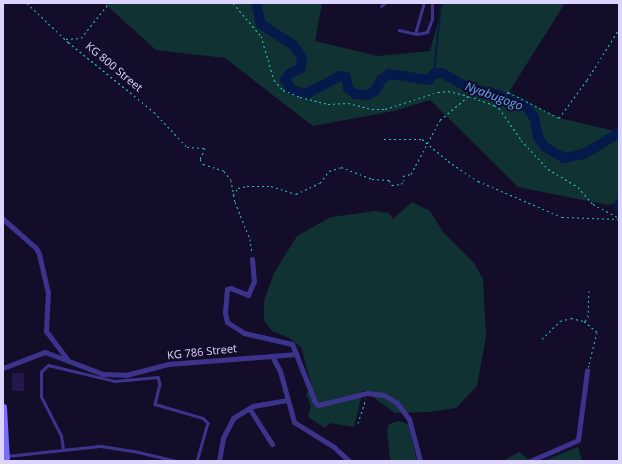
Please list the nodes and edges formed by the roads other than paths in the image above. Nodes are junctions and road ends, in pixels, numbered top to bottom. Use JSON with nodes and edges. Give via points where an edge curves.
{"nodes":[{"id":1,"x":385,"y":3,"type":"edge"},
{"id":2,"x":424,"y":3,"type":"edge"},
{"id":3,"x":432,"y":3,"type":"edge"},
{"id":4,"x":381,"y":6,"type":"dead end"},
{"id":5,"x":399,"y":30,"type":"dead end"},
{"id":6,"x":414,"y":34,"type":"junction"},
{"id":7,"x":3,"y":219,"type":"edge"},
{"id":8,"x":252,"y":259,"type":"road end"},
{"id":9,"x":297,"y":354,"type":"junction"},
{"id":10,"x":272,"y":356,"type":"junction"},
{"id":11,"x":68,"y":360,"type":"junction"},
{"id":12,"x":3,"y":368,"type":"edge"},
{"id":13,"x":587,"y":371,"type":"road end"},
{"id":14,"x":286,"y":400,"type":"junction"},
{"id":15,"x":3,"y":407,"type":"edge"},
{"id":16,"x":248,"y":408,"type":"junction"},
{"id":17,"x":272,"y":444,"type":"dead end"},
{"id":18,"x":63,"y":449,"type":"junction"},
{"id":19,"x":6,"y":459,"type":"edge"},
{"id":20,"x":176,"y":461,"type":"edge"},
{"id":21,"x":197,"y":461,"type":"edge"},
{"id":22,"x":219,"y":461,"type":"edge"},
{"id":23,"x":349,"y":461,"type":"edge"},
{"id":24,"x":420,"y":461,"type":"edge"},
{"id":25,"x":530,"y":461,"type":"edge"}],
"edges":[{"from":1,"to":4,"type":"lane"},
{"from":2,"to":6,"type":"lane"},
{"from":3,"to":6,"type":"lane","via":[[429,29],[423,34]]},
{"from":5,"to":6,"type":"lane"},
{"from":7,"to":11,"type":"street","via":[[36,248],[39,254],[48,292],[46,331]]},
{"from":8,"to":9,"type":"street","via":[[254,281],[248,295],[231,288],[227,289],[224,313],[227,322],[244,333],[292,344]]},
{"from":9,"to":10,"type":"street"},
{"from":9,"to":24,"type":"street","via":[[318,405],[367,393],[384,395],[397,403],[405,412]]},
{"from":10,"to":11,"type":"street","name":"KG 786 Street","via":[[168,364],[126,375],[103,374]]},
{"from":10,"to":14,"type":"street","via":[[280,371]]},
{"from":11,"to":12,"type":"street","name":"KG 786 Street","via":[[45,352]]},
{"from":13,"to":25,"type":"street","via":[[578,440]]},
{"from":14,"to":16,"type":"street"},
{"from":14,"to":23,"type":"street","via":[[294,422],[334,447]]},
{"from":15,"to":19,"type":"main road"},
{"from":16,"to":17,"type":"street"},
{"from":16,"to":22,"type":"street","via":[[233,418],[227,428]]},
{"from":18,"to":19,"type":"lane"},
{"from":18,"to":20,"type":"lane","via":[[101,446]]},
{"from":18,"to":21,"type":"lane","via":[[61,436],[41,397],[42,372],[48,365],[115,381],[158,377],[161,379],[155,404],[203,418],[208,423]]}]}
